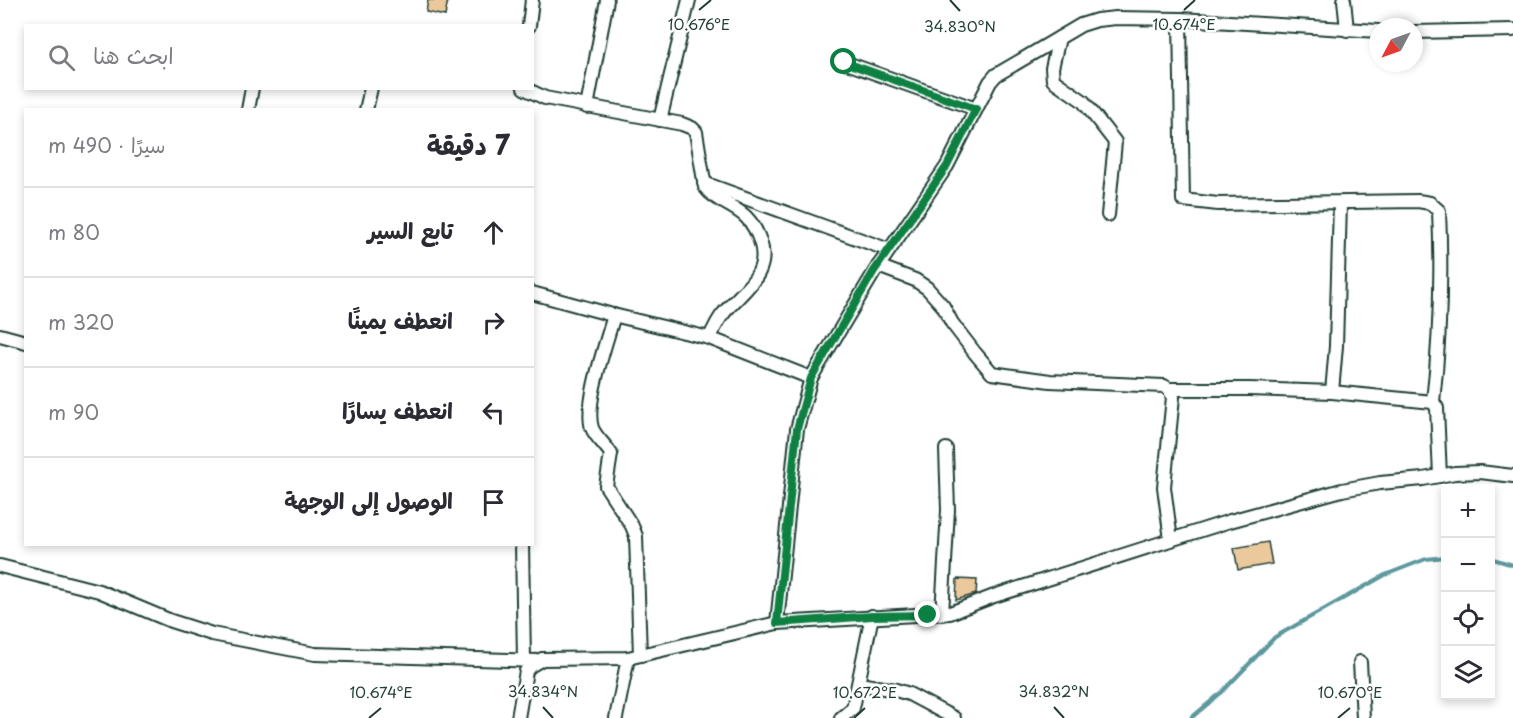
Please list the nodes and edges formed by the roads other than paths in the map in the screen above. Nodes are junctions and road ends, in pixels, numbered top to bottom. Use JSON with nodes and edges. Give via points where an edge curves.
{"nodes":[{"id":1,"x":532,"y":0,"type":"edge"},
{"id":2,"x":607,"y":0,"type":"edge"},
{"id":3,"x":689,"y":0,"type":"edge"},
{"id":4,"x":1344,"y":0,"type":"edge"},
{"id":5,"x":1180,"y":19,"type":"junction"},
{"id":6,"x":529,"y":24,"type":"edge"},
{"id":7,"x":1347,"y":30,"type":"junction"},
{"id":8,"x":1513,"y":30,"type":"edge"},
{"id":9,"x":1369,"y":31,"type":"edge"},
{"id":10,"x":1423,"y":32,"type":"edge"},
{"id":11,"x":1059,"y":38,"type":"junction"},
{"id":12,"x":844,"y":62,"type":"dead end"},
{"id":13,"x":252,"y":90,"type":"edge"},
{"id":14,"x":371,"y":90,"type":"edge"},
{"id":15,"x":528,"y":90,"type":"edge"},
{"id":16,"x":587,"y":107,"type":"junction"},
{"id":17,"x":248,"y":108,"type":"edge"},
{"id":18,"x":366,"y":108,"type":"edge"},
{"id":19,"x":976,"y":109,"type":"junction"},
{"id":20,"x":660,"y":120,"type":"junction"},
{"id":21,"x":704,"y":183,"type":"junction"},
{"id":22,"x":1340,"y":204,"type":"junction"},
{"id":23,"x":1108,"y":215,"type":"dead end"},
{"id":24,"x":889,"y":250,"type":"junction"},
{"id":25,"x":878,"y":266,"type":"junction"},
{"id":26,"x":534,"y":294,"type":"edge"},
{"id":27,"x":614,"y":315,"type":"junction"},
{"id":28,"x":0,"y":335,"type":"edge"},
{"id":29,"x":709,"y":338,"type":"junction"},
{"id":30,"x":24,"y":341,"type":"edge"},
{"id":31,"x":811,"y":378,"type":"junction"},
{"id":32,"x":1168,"y":389,"type":"junction"},
{"id":33,"x":1332,"y":392,"type":"junction"},
{"id":34,"x":1433,"y":402,"type":"junction"},
{"id":35,"x":946,"y":449,"type":"dead end"},
{"id":36,"x":1440,"y":476,"type":"junction"},
{"id":37,"x":1513,"y":476,"type":"edge"},
{"id":38,"x":1171,"y":540,"type":"junction"},
{"id":39,"x":522,"y":546,"type":"edge"},
{"id":40,"x":0,"y":566,"type":"edge"},
{"id":41,"x":942,"y":614,"type":"junction"},
{"id":42,"x":872,"y":616,"type":"junction"},
{"id":43,"x":777,"y":623,"type":"junction"},
{"id":44,"x":634,"y":656,"type":"junction"},
{"id":45,"x":524,"y":660,"type":"junction"},
{"id":46,"x":538,"y":661,"type":"junction"},
{"id":47,"x":1360,"y":662,"type":"dead end"},
{"id":48,"x":859,"y":684,"type":"junction"},
{"id":49,"x":518,"y":718,"type":"edge"},
{"id":50,"x":616,"y":718,"type":"edge"},
{"id":51,"x":841,"y":718,"type":"edge"},
{"id":52,"x":954,"y":718,"type":"edge"},
{"id":53,"x":1363,"y":718,"type":"edge"}],
"edges":[{"from":1,"to":6,"type":"street"},
{"from":2,"to":16,"type":"street"},
{"from":3,"to":20,"type":"street"},
{"from":4,"to":7,"type":"street"},
{"from":5,"to":7,"type":"street"},
{"from":5,"to":11,"type":"street","via":[[1097,20]]},
{"from":5,"to":22,"type":"street","via":[[1183,200],[1218,204]]},
{"from":7,"to":9,"type":"street"},
{"from":8,"to":10,"type":"street"},
{"from":11,"to":19,"type":"street","via":[[996,75]]},
{"from":11,"to":23,"type":"street","via":[[1052,68],[1055,82],[1083,101],[1115,142]]},
{"from":12,"to":19,"type":"street"},
{"from":13,"to":17,"type":"street"},
{"from":14,"to":18,"type":"street"},
{"from":15,"to":16,"type":"street","via":[[545,98]]},
{"from":16,"to":20,"type":"street"},
{"from":19,"to":24,"type":"street","via":[[947,166]]},
{"from":20,"to":21,"type":"street","via":[[696,132]]},
{"from":21,"to":24,"type":"street"},
{"from":21,"to":29,"type":"street","via":[[709,193],[748,219],[763,248],[761,271],[722,315]]},
{"from":22,"to":33,"type":"street"},
{"from":22,"to":34,"type":"street","via":[[1418,201],[1430,203],[1439,211],[1439,345]]},
{"from":24,"to":25,"type":"street"},
{"from":25,"to":31,"type":"street"},
{"from":25,"to":32,"type":"street","via":[[927,288],[992,373]]},
{"from":26,"to":27,"type":"street"},
{"from":27,"to":29,"type":"street"},
{"from":27,"to":44,"type":"street","via":[[590,415],[595,434],[611,454],[606,486],[636,536]]},
{"from":28,"to":30,"type":"street"},
{"from":29,"to":31,"type":"street"},
{"from":31,"to":43,"type":"street","via":[[797,429]]},
{"from":32,"to":33,"type":"street"},
{"from":32,"to":38,"type":"street","via":[[1173,397],[1164,488]]},
{"from":33,"to":34,"type":"street"},
{"from":34,"to":36,"type":"street","via":[[1437,408]]},
{"from":35,"to":41,"type":"street","via":[[948,510]]},
{"from":36,"to":37,"type":"street","via":[[1480,472]]},
{"from":36,"to":38,"type":"street","via":[[1342,490]]},
{"from":38,"to":41,"type":"street"},
{"from":39,"to":45,"type":"street"},
{"from":40,"to":45,"type":"street","via":[[99,591],[212,634],[315,654]]},
{"from":41,"to":42,"type":"street"},
{"from":42,"to":43,"type":"street"},
{"from":42,"to":48,"type":"street"},
{"from":43,"to":44,"type":"street"},
{"from":44,"to":46,"type":"street"},
{"from":44,"to":50,"type":"street"},
{"from":45,"to":46,"type":"street"},
{"from":46,"to":49,"type":"street","via":[[526,671]]},
{"from":47,"to":53,"type":"street"},
{"from":48,"to":51,"type":"street","via":[[853,708]]},
{"from":48,"to":52,"type":"street","via":[[909,694]]}]}
